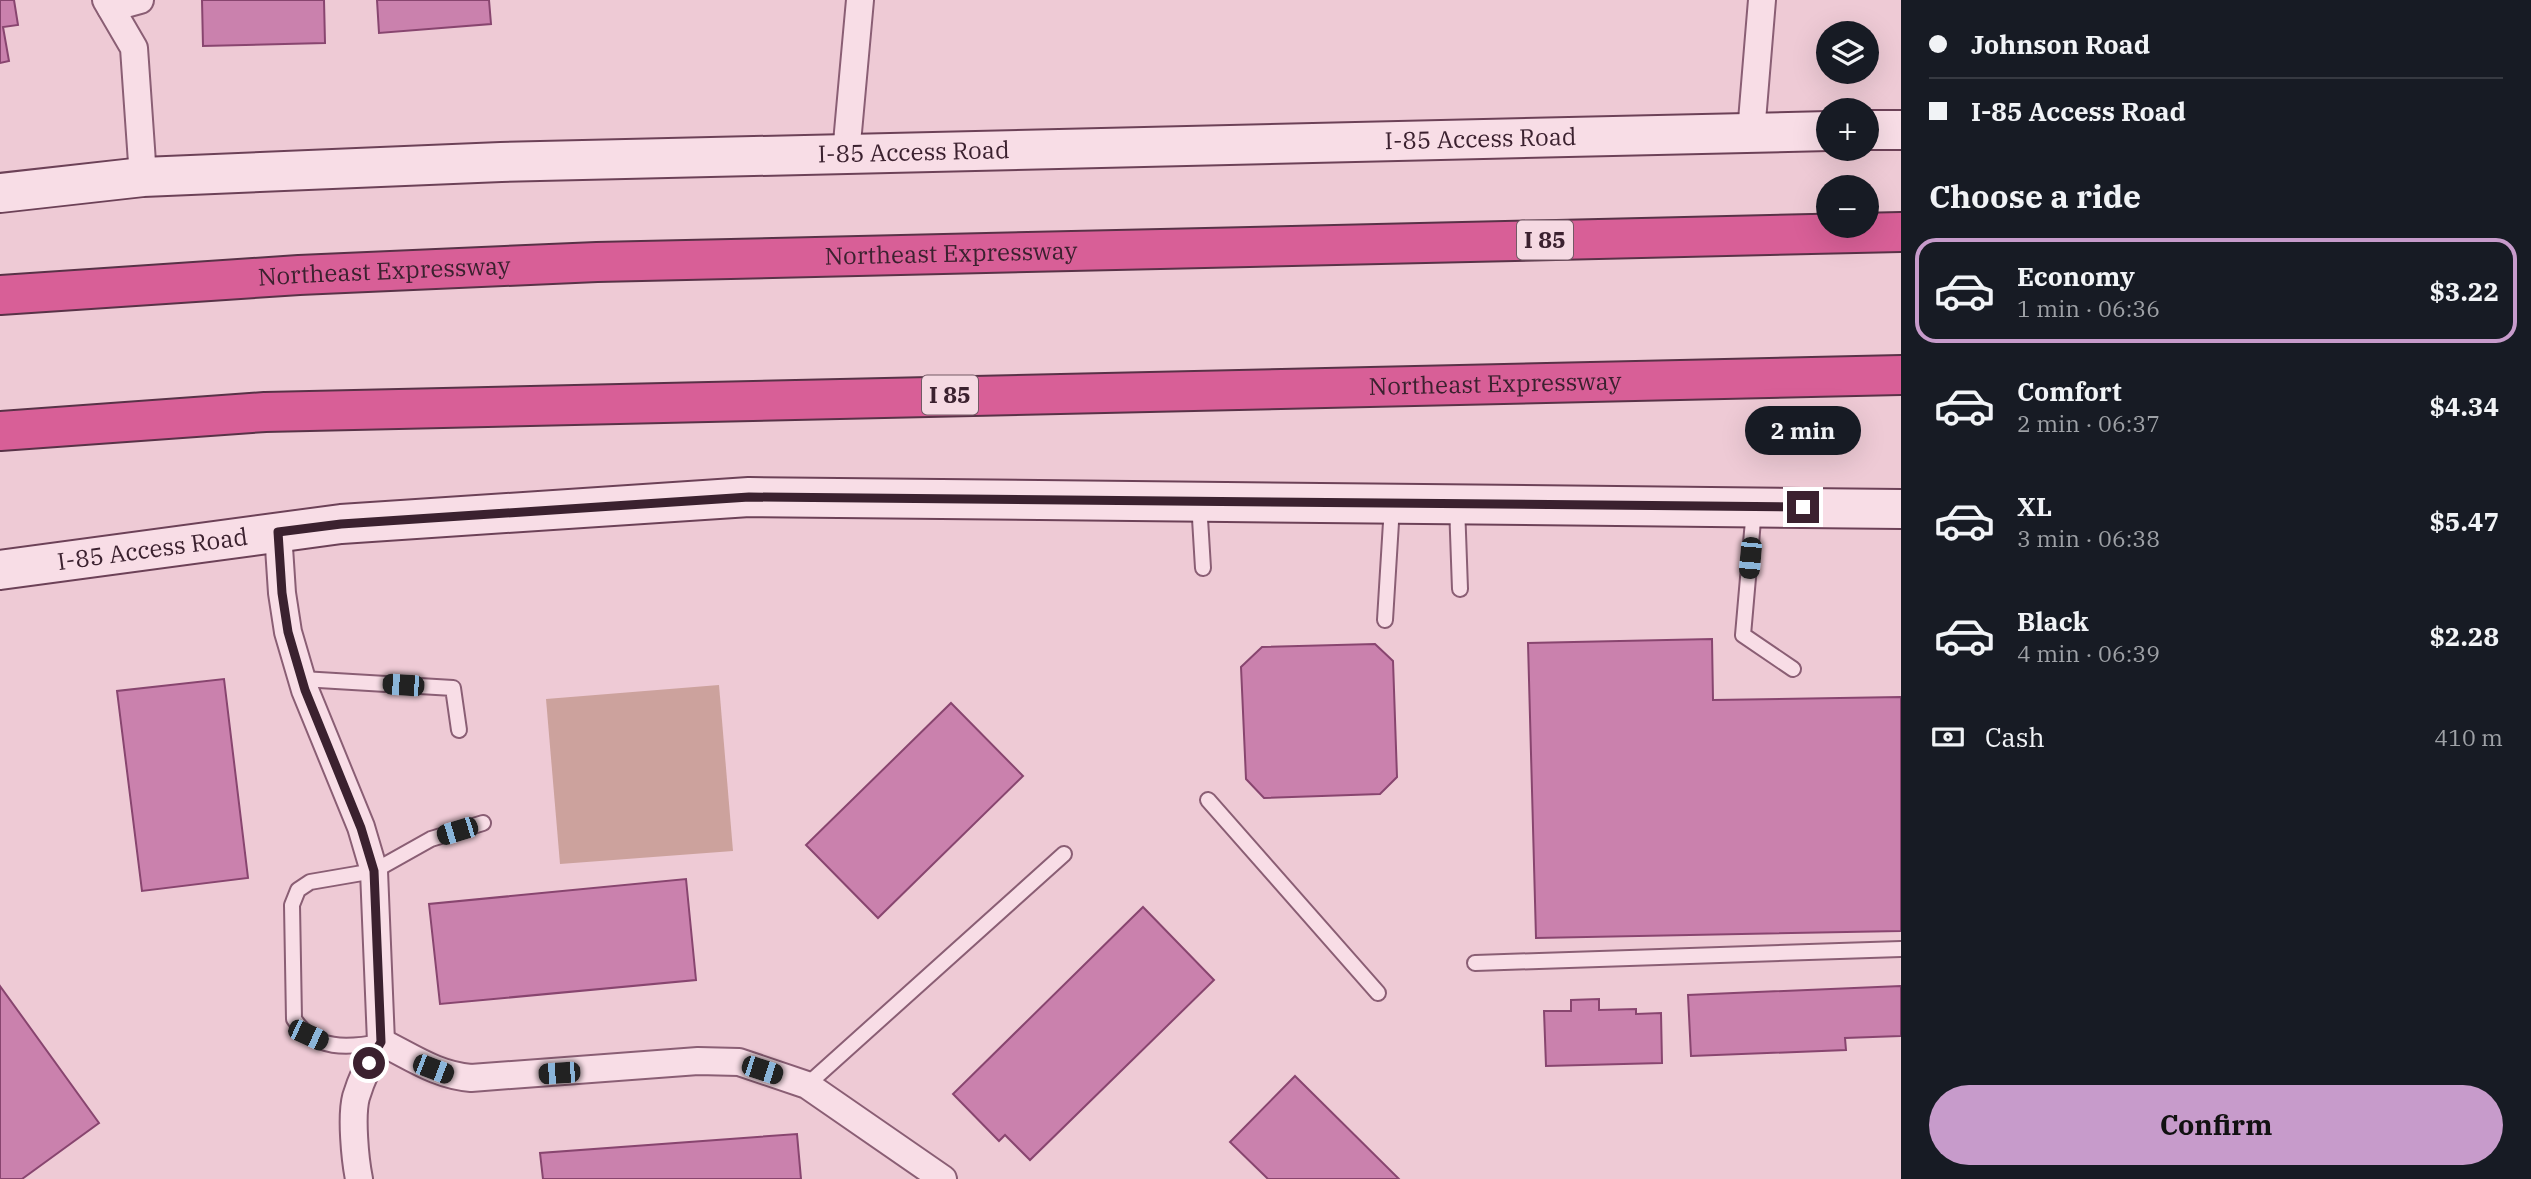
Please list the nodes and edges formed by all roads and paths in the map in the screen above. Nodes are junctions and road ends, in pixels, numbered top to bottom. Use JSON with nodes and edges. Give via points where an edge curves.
{"nodes":[{"id":1,"x":140,"y":0,"type":"edge"},
{"id":2,"x":860,"y":0,"type":"edge"},
{"id":3,"x":1762,"y":0,"type":"edge"},
{"id":4,"x":109,"y":4,"type":"edge"},
{"id":5,"x":1879,"y":130,"type":"edge"},
{"id":6,"x":1901,"y":130,"type":"edge"},
{"id":7,"x":1816,"y":131,"type":"edge"},
{"id":8,"x":1751,"y":133,"type":"junction"},
{"id":9,"x":846,"y":153,"type":"junction"},
{"id":10,"x":143,"y":177,"type":"junction"},
{"id":11,"x":0,"y":192,"type":"edge"},
{"id":12,"x":1901,"y":232,"type":"edge"},
{"id":13,"x":0,"y":295,"type":"edge"},
{"id":14,"x":1901,"y":375,"type":"edge"},
{"id":15,"x":0,"y":431,"type":"edge"},
{"id":16,"x":1199,"y":501,"type":"junction"},
{"id":17,"x":1392,"y":503,"type":"junction"},
{"id":18,"x":1457,"y":503,"type":"junction"},
{"id":19,"x":1754,"y":506,"type":"junction"},
{"id":20,"x":1901,"y":509,"type":"edge"},
{"id":21,"x":278,"y":532,"type":"junction"},
{"id":22,"x":1203,"y":568,"type":"dead end"},
{"id":23,"x":0,"y":570,"type":"edge"},
{"id":24,"x":1460,"y":589,"type":"dead end"},
{"id":25,"x":1385,"y":620,"type":"dead end"},
{"id":26,"x":1793,"y":669,"type":"dead end"},
{"id":27,"x":302,"y":679,"type":"junction"},
{"id":28,"x":459,"y":730,"type":"dead end"},
{"id":29,"x":1208,"y":800,"type":"dead end"},
{"id":30,"x":484,"y":823,"type":"dead end"},
{"id":31,"x":1064,"y":853,"type":"dead end"},
{"id":32,"x":374,"y":871,"type":"junction"},
{"id":33,"x":1901,"y":948,"type":"edge"},
{"id":34,"x":1475,"y":963,"type":"dead end"},
{"id":35,"x":1378,"y":993,"type":"dead end"},
{"id":36,"x":381,"y":1042,"type":"junction"},
{"id":37,"x":807,"y":1085,"type":"junction"},
{"id":38,"x":359,"y":1179,"type":"edge"},
{"id":39,"x":943,"y":1179,"type":"edge"}],
"edges":[{"from":1,"to":4,"type":"street"},
{"from":2,"to":9,"type":"street"},
{"from":3,"to":8,"type":"street"},
{"from":4,"to":10,"type":"street","via":[[134,48]]},
{"from":5,"to":6,"type":"main road"},
{"from":7,"to":8,"type":"main road","name":"I-85 Access Road"},
{"from":8,"to":9,"type":"main road","name":"I-85 Access Road"},
{"from":9,"to":10,"type":"main road","name":"I-85 Access Road"},
{"from":10,"to":11,"type":"main road","name":"I-85 Access Road"},
{"from":12,"to":13,"type":"highway","name":"Northeast Expressway","number":"I 85","via":[[597,261]]},
{"from":14,"to":15,"type":"highway","name":"Northeast Expressway","number":"I 85","via":[[265,412]]},
{"from":16,"to":17,"type":"main road","name":"I-85 Access Road"},
{"from":16,"to":21,"type":"main road","name":"I-85 Access Road","via":[[749,497]]},
{"from":16,"to":22,"type":"lane"},
{"from":17,"to":18,"type":"main road","name":"I-85 Access Road"},
{"from":17,"to":25,"type":"lane"},
{"from":18,"to":19,"type":"main road","name":"I-85 Access Road"},
{"from":18,"to":24,"type":"lane"},
{"from":19,"to":20,"type":"main road","name":"I-85 Access Road"},
{"from":19,"to":26,"type":"lane","via":[[1743,635]]},
{"from":21,"to":23,"type":"main road","name":"I-85 Access Road"},
{"from":21,"to":27,"type":"street","via":[[288,632]]},
{"from":27,"to":28,"type":"lane","via":[[453,688]]},
{"from":27,"to":32,"type":"street"},
{"from":29,"to":35,"type":"lane"},
{"from":30,"to":32,"type":"lane","via":[[431,839]]},
{"from":31,"to":37,"type":"lane"},
{"from":32,"to":36,"type":"street"},
{"from":32,"to":36,"type":"lane","via":[[310,882],[298,890],[292,905],[294,1019],[308,1035],[336,1046]]},
{"from":33,"to":34,"type":"lane"},
{"from":36,"to":37,"type":"street","via":[[450,1076],[739,1062]]},
{"from":36,"to":38,"type":"street","via":[[355,1100]]},
{"from":37,"to":39,"type":"street"}]}
